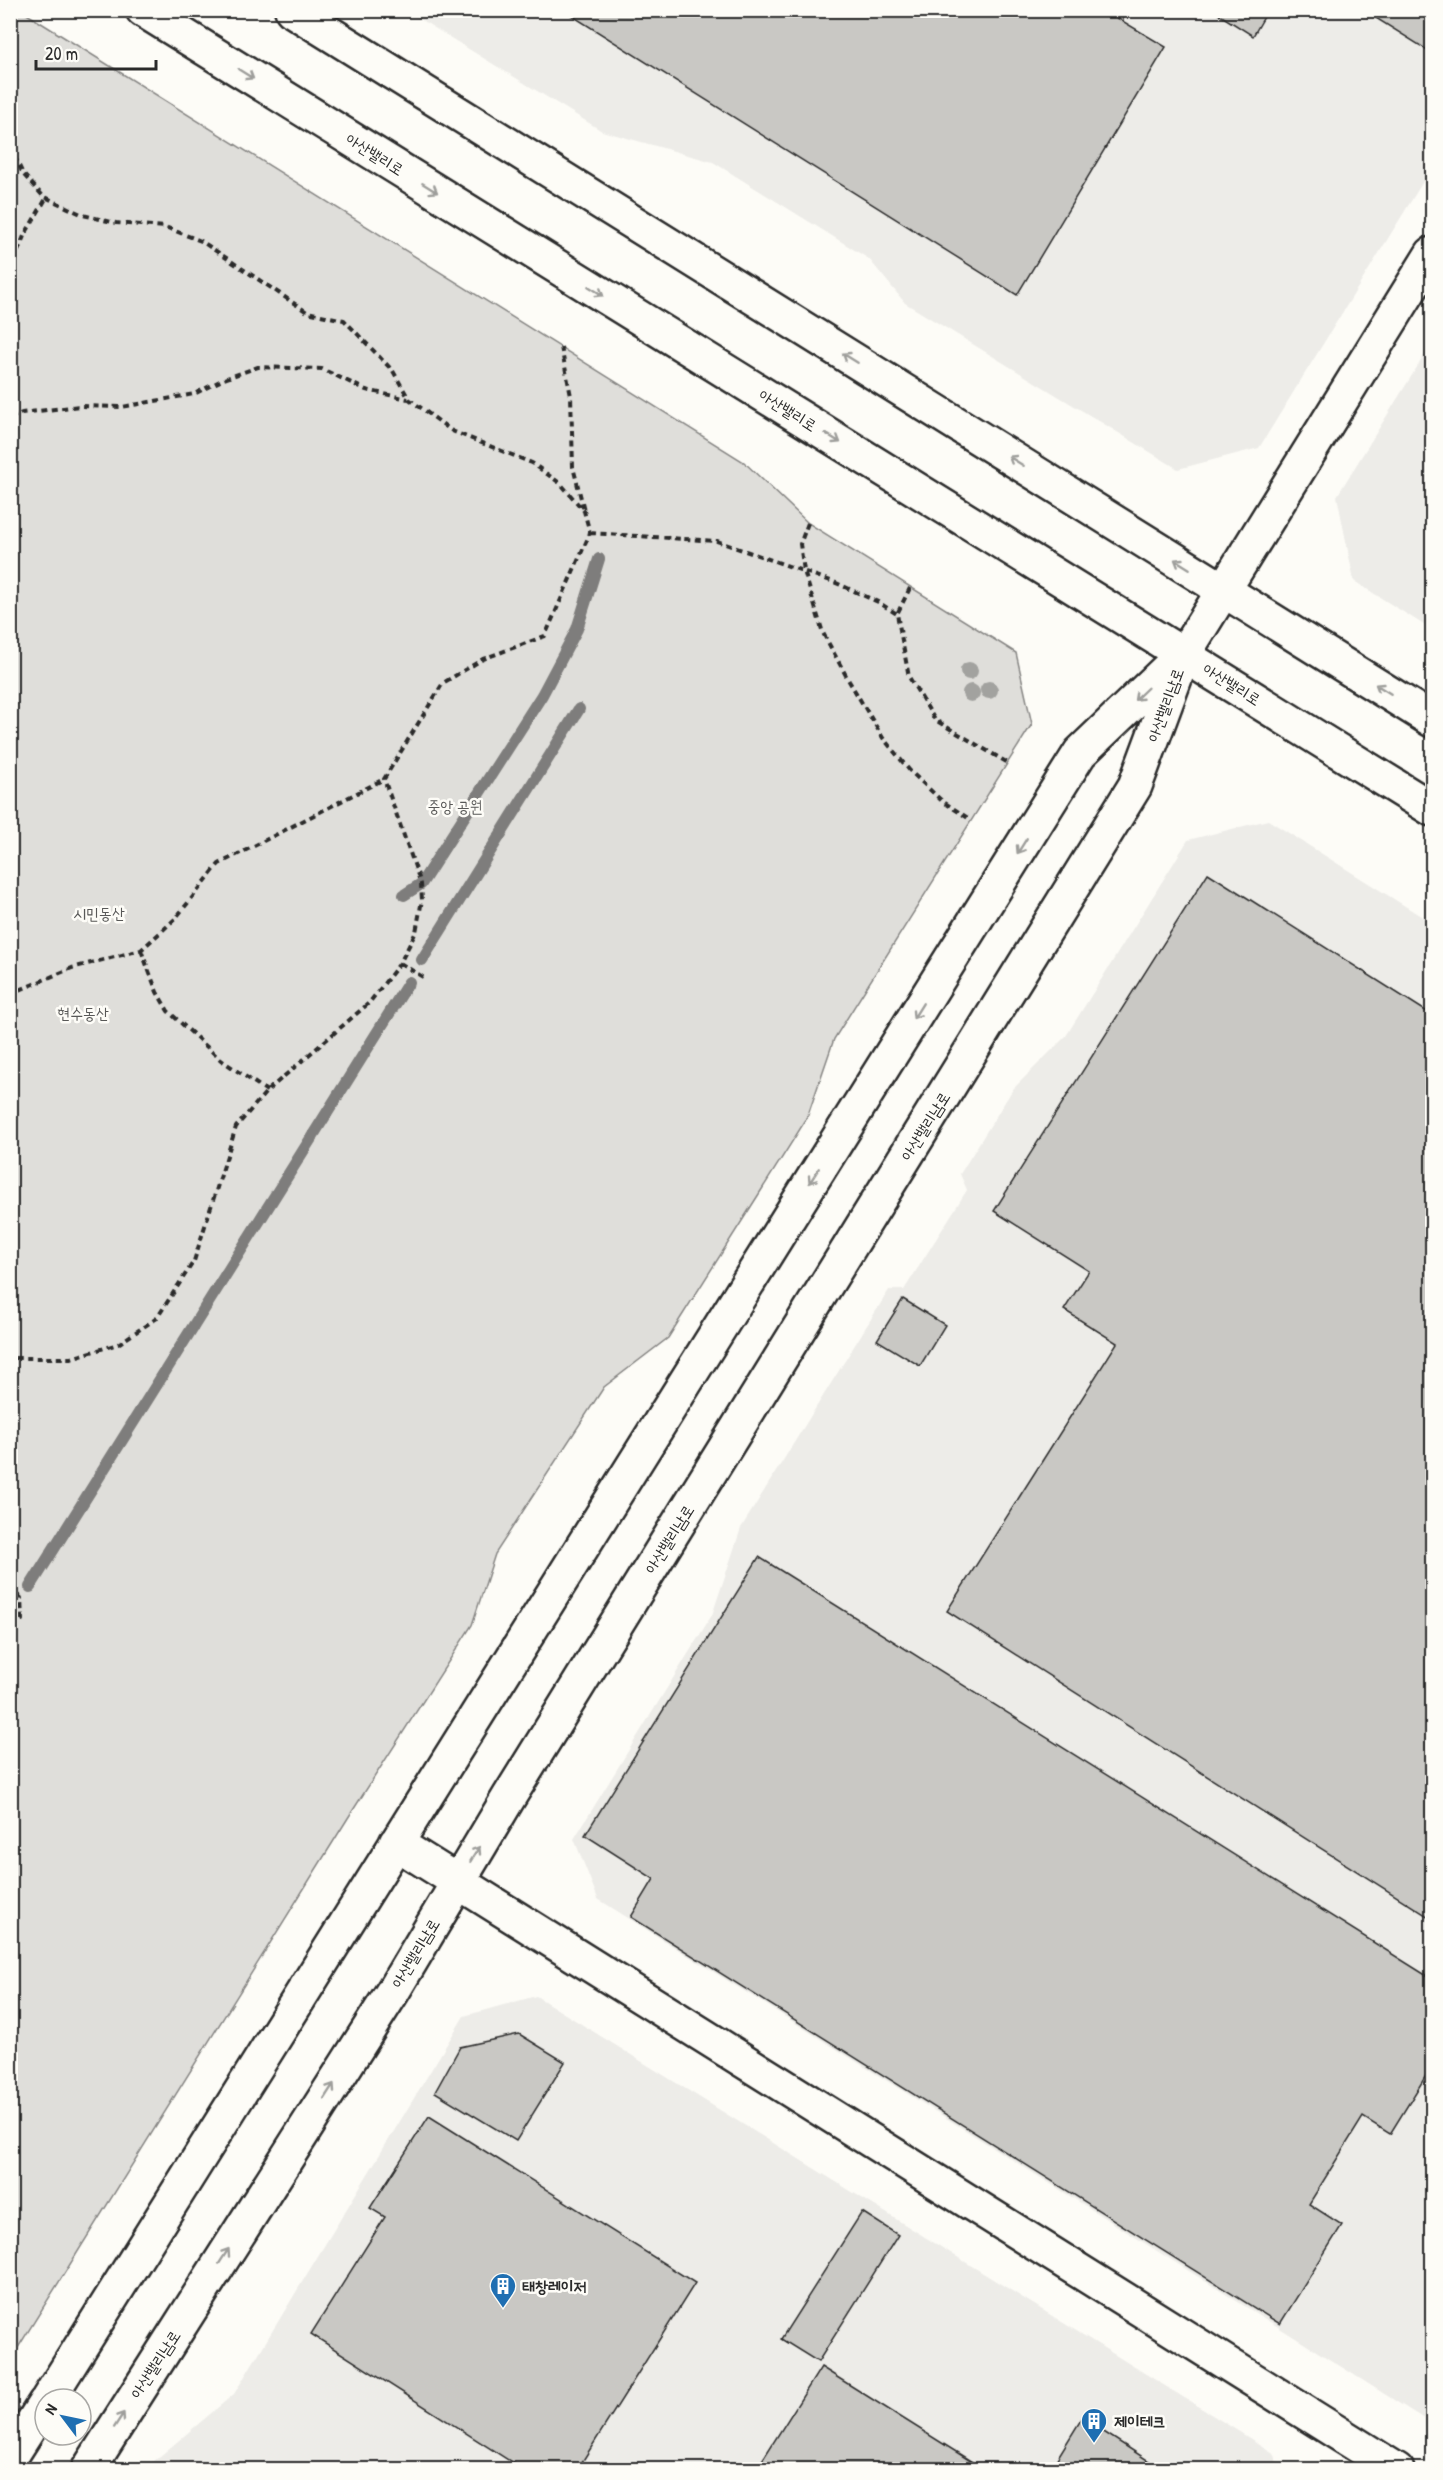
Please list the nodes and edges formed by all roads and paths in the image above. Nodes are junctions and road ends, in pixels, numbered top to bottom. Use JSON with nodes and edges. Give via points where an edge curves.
{"nodes":[{"id":1,"x":143,"y":10,"type":"edge"},
{"id":2,"x":292,"y":10,"type":"edge"},
{"id":3,"x":10,"y":147,"type":"edge"},
{"id":4,"x":47,"y":197,"type":"junction"},
{"id":5,"x":1432,"y":255,"type":"edge"},
{"id":6,"x":10,"y":271,"type":"edge"},
{"id":7,"x":561,"y":347,"type":"dead end"},
{"id":8,"x":409,"y":399,"type":"junction"},
{"id":9,"x":10,"y":418,"type":"edge"},
{"id":10,"x":584,"y":511,"type":"junction"},
{"id":11,"x":808,"y":523,"type":"dead end"},
{"id":12,"x":590,"y":533,"type":"junction"},
{"id":13,"x":804,"y":570,"type":"junction"},
{"id":14,"x":910,"y":588,"type":"dead end"},
{"id":15,"x":1224,"y":590,"type":"junction"},
{"id":16,"x":897,"y":614,"type":"junction"},
{"id":17,"x":1184,"y":654,"type":"junction"},
{"id":18,"x":1432,"y":720,"type":"edge"},
{"id":19,"x":1008,"y":763,"type":"dead end"},
{"id":20,"x":384,"y":779,"type":"junction"},
{"id":21,"x":1432,"y":809,"type":"edge"},
{"id":22,"x":971,"y":820,"type":"dead end"},
{"id":23,"x":141,"y":950,"type":"junction"},
{"id":24,"x":400,"y":963,"type":"junction"},
{"id":25,"x":426,"y":979,"type":"dead end"},
{"id":26,"x":10,"y":994,"type":"edge"},
{"id":27,"x":267,"y":1091,"type":"junction"},
{"id":28,"x":10,"y":1358,"type":"edge"},
{"id":29,"x":10,"y":1588,"type":"edge"},
{"id":30,"x":10,"y":1624,"type":"edge"},
{"id":31,"x":396,"y":1844,"type":"junction"},
{"id":32,"x":457,"y":1882,"type":"junction"},
{"id":33,"x":56,"y":2387,"type":"edge"},
{"id":34,"x":33,"y":2422,"type":"edge"},
{"id":35,"x":10,"y":2458,"type":"edge"},
{"id":36,"x":88,"y":2469,"type":"edge"},
{"id":37,"x":1396,"y":2469,"type":"edge"}],
"edges":[{"from":1,"to":17,"type":"street","name":"아산밸리로","one_way":true},
{"from":15,"to":2,"type":"street","one_way":true},
{"from":3,"to":4,"type":"path","via":[[23,174]]},
{"from":4,"to":6,"type":"path","via":[[24,236]]},
{"from":4,"to":8,"type":"path","via":[[83,215],[116,223],[165,227],[201,241],[307,312],[344,320],[393,371]]},
{"from":5,"to":15,"type":"street"},
{"from":7,"to":10,"type":"path","via":[[571,396],[573,467]]},
{"from":8,"to":9,"type":"path","via":[[366,390],[322,369],[258,367],[194,394],[122,407],[34,411]]},
{"from":8,"to":10,"type":"path","via":[[452,431],[532,463],[561,484]]},
{"from":10,"to":12,"type":"path"},
{"from":11,"to":13,"type":"path","via":[[800,544]]},
{"from":12,"to":13,"type":"path","via":[[717,541]]},
{"from":12,"to":20,"type":"path","via":[[545,636],[483,659],[443,683]]},
{"from":13,"to":16,"type":"path"},
{"from":13,"to":22,"type":"path","via":[[823,633],[883,738],[942,801]]},
{"from":14,"to":16,"type":"path"},
{"from":15,"to":17,"type":"street"},
{"from":18,"to":15,"type":"street","one_way":true},
{"from":16,"to":19,"type":"path","via":[[909,677],[935,720]]},
{"from":17,"to":21,"type":"street","name":"아산밸리로"},
{"from":17,"to":31,"type":"street","name":"아산밸리남로","one_way":true,"via":[[1080,753]]},
{"from":32,"to":17,"type":"street","name":"아산밸리남로","one_way":true,"via":[[1135,786]]},
{"from":20,"to":23,"type":"path","via":[[219,864],[175,919]]},
{"from":20,"to":24,"type":"path","via":[[421,884],[416,932]]},
{"from":23,"to":26,"type":"path","via":[[72,968]]},
{"from":23,"to":27,"type":"path","via":[[168,1011],[221,1060]]},
{"from":24,"to":25,"type":"path"},
{"from":24,"to":27,"type":"path","via":[[369,1003]]},
{"from":27,"to":28,"type":"path","via":[[236,1127],[194,1261],[157,1318],[118,1344],[71,1358]]},
{"from":29,"to":30,"type":"path","via":[[21,1598],[22,1620]]},
{"from":31,"to":32,"type":"street"},
{"from":31,"to":33,"type":"street","name":"아산밸리남로"},
{"from":36,"to":32,"type":"street","name":"아산밸리남로","one_way":true,"via":[[387,2001]]},
{"from":32,"to":37,"type":"street"},
{"from":34,"to":35,"type":"street"}]}
